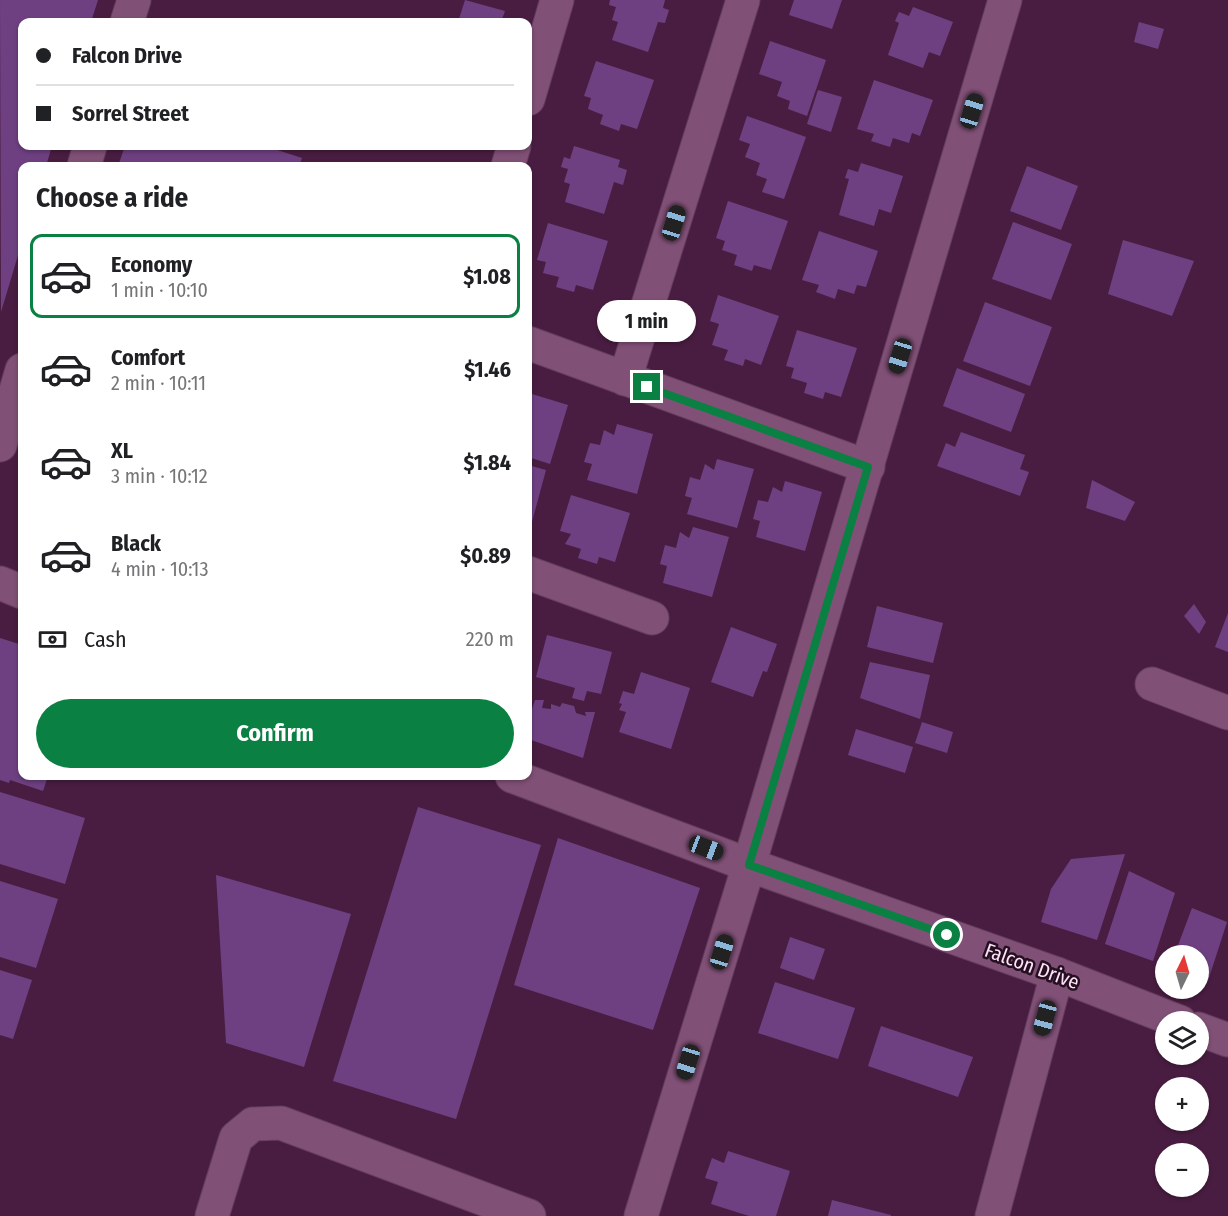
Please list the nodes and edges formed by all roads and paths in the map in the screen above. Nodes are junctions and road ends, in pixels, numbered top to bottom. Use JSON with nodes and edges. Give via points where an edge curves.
{"nodes":[{"id":1,"x":134,"y":0,"type":"edge"},
{"id":2,"x":557,"y":0,"type":"edge"},
{"id":3,"x":743,"y":0,"type":"edge"},
{"id":4,"x":1005,"y":0,"type":"edge"},
{"id":5,"x":128,"y":18,"type":"edge"},
{"id":6,"x":532,"y":85,"type":"edge"},
{"id":7,"x":532,"y":345,"type":"edge"},
{"id":8,"x":625,"y":380,"type":"junction"},
{"id":9,"x":18,"y":384,"type":"edge"},
{"id":10,"x":0,"y":445,"type":"edge"},
{"id":11,"x":868,"y":467,"type":"junction"},
{"id":12,"x":532,"y":574,"type":"edge"},
{"id":13,"x":0,"y":583,"type":"edge"},
{"id":14,"x":18,"y":590,"type":"edge"},
{"id":15,"x":652,"y":618,"type":"dead end"},
{"id":16,"x":1152,"y":684,"type":"dead end"},
{"id":17,"x":1228,"y":713,"type":"edge"},
{"id":18,"x":523,"y":780,"type":"edge"},
{"id":19,"x":749,"y":865,"type":"junction"},
{"id":20,"x":1057,"y":974,"type":"junction"},
{"id":21,"x":1155,"y":1012,"type":"edge"},
{"id":22,"x":1209,"y":1033,"type":"edge"},
{"id":23,"x":1228,"y":1040,"type":"edge"},
{"id":24,"x":213,"y":1216,"type":"edge"},
{"id":25,"x":528,"y":1216,"type":"edge"},
{"id":26,"x":641,"y":1216,"type":"edge"},
{"id":27,"x":992,"y":1216,"type":"edge"}],
"edges":[{"from":1,"to":5,"type":"street"},
{"from":2,"to":6,"type":"street"},
{"from":3,"to":8,"type":"street"},
{"from":4,"to":11,"type":"street"},
{"from":7,"to":8,"type":"street"},
{"from":8,"to":11,"type":"street"},
{"from":9,"to":10,"type":"street"},
{"from":11,"to":19,"type":"street"},
{"from":12,"to":15,"type":"street"},
{"from":13,"to":14,"type":"street"},
{"from":16,"to":17,"type":"street"},
{"from":18,"to":19,"type":"street","name":"Falcon Drive"},
{"from":19,"to":20,"type":"street","name":"Falcon Drive"},
{"from":19,"to":26,"type":"street"},
{"from":20,"to":21,"type":"street","name":"Falcon Drive"},
{"from":20,"to":27,"type":"street"},
{"from":22,"to":23,"type":"street"},
{"from":24,"to":25,"type":"street","via":[[236,1138],[253,1124],[282,1123]]}]}
